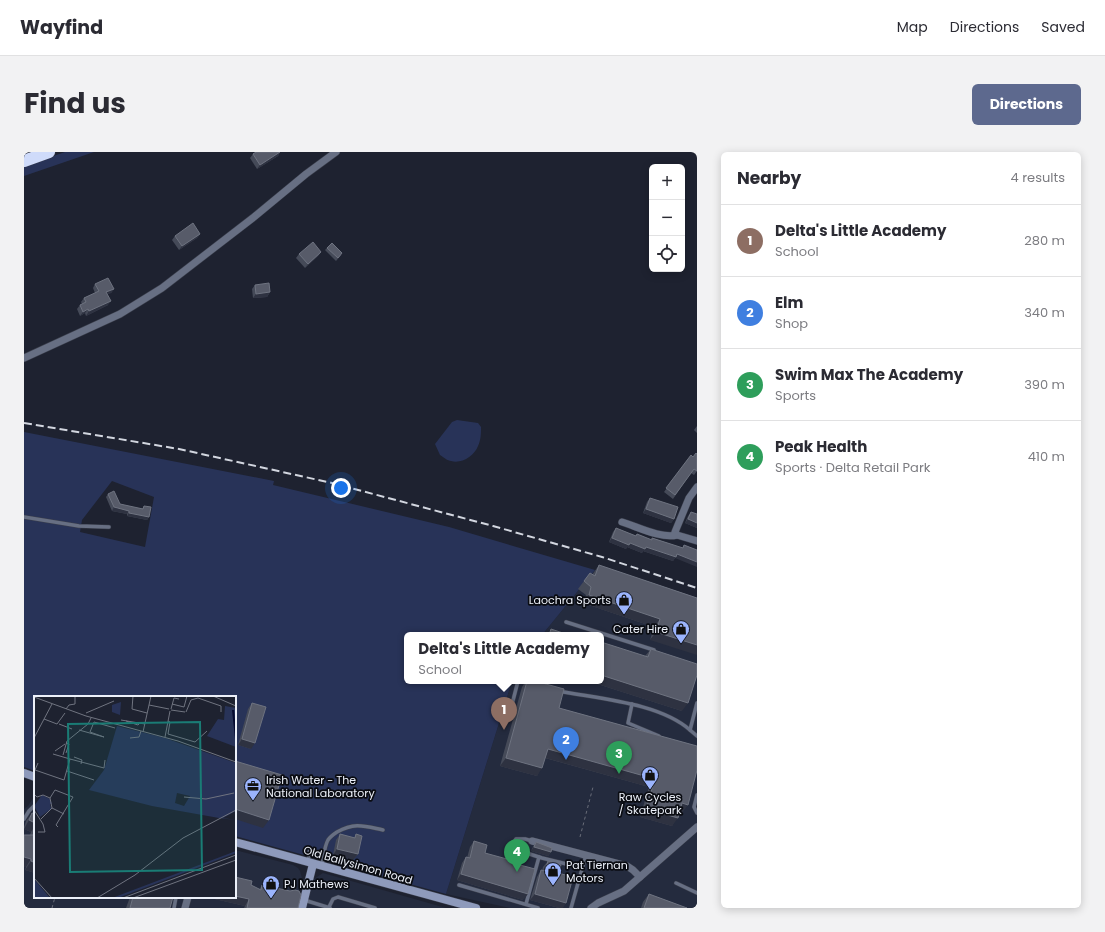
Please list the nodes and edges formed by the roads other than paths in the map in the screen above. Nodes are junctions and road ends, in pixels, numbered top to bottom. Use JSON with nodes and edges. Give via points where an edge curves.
{"nodes":[{"id":1,"x":50,"y":152,"type":"edge"},
{"id":2,"x":336,"y":152,"type":"edge"},
{"id":3,"x":24,"y":161,"type":"edge"},
{"id":4,"x":24,"y":358,"type":"edge"},
{"id":5,"x":697,"y":487,"type":"edge"},
{"id":6,"x":24,"y":517,"type":"edge"},
{"id":7,"x":622,"y":522,"type":"dead end"},
{"id":8,"x":109,"y":527,"type":"dead end"},
{"id":9,"x":677,"y":535,"type":"junction"},
{"id":10,"x":697,"y":541,"type":"edge"},
{"id":11,"x":566,"y":622,"type":"dead end"},
{"id":12,"x":598,"y":632,"type":"edge"},
{"id":13,"x":604,"y":634,"type":"edge"},
{"id":14,"x":661,"y":652,"type":"edge"},
{"id":15,"x":519,"y":684,"type":"edge"},
{"id":16,"x":529,"y":684,"type":"edge"},
{"id":17,"x":535,"y":686,"type":"edge"},
{"id":18,"x":556,"y":691,"type":"edge"},
{"id":19,"x":697,"y":703,"type":"edge"},
{"id":20,"x":632,"y":704,"type":"junction"},
{"id":21,"x":508,"y":720,"type":"dead end"},
{"id":22,"x":690,"y":730,"type":"junction"},
{"id":23,"x":697,"y":736,"type":"edge"},
{"id":24,"x":664,"y":738,"type":"edge"},
{"id":25,"x":24,"y":773,"type":"edge"},
{"id":26,"x":34,"y":777,"type":"edge"},
{"id":27,"x":697,"y":795,"type":"edge"},
{"id":28,"x":34,"y":806,"type":"edge"},
{"id":29,"x":697,"y":813,"type":"edge"},
{"id":30,"x":24,"y":819,"type":"edge"},
{"id":31,"x":697,"y":827,"type":"edge"},
{"id":32,"x":383,"y":830,"type":"dead end"},
{"id":33,"x":532,"y":841,"type":"joint"},
{"id":34,"x":236,"y":842,"type":"edge"},
{"id":35,"x":310,"y":849,"type":"dead end"},
{"id":36,"x":586,"y":855,"type":"junction"},
{"id":37,"x":539,"y":857,"type":"junction"},
{"id":38,"x":314,"y":864,"type":"junction"},
{"id":39,"x":582,"y":868,"type":"junction"},
{"id":40,"x":640,"y":877,"type":"junction"},
{"id":41,"x":676,"y":883,"type":"dead end"},
{"id":42,"x":459,"y":885,"type":"dead end"},
{"id":43,"x":697,"y":893,"type":"edge"},
{"id":44,"x":176,"y":898,"type":"edge"},
{"id":45,"x":188,"y":898,"type":"edge"},
{"id":46,"x":303,"y":904,"type":"edge"},
{"id":47,"x":526,"y":904,"type":"junction"},
{"id":48,"x":330,"y":907,"type":"edge"},
{"id":49,"x":174,"y":908,"type":"edge"},
{"id":50,"x":185,"y":908,"type":"edge"},
{"id":51,"x":375,"y":908,"type":"edge"},
{"id":52,"x":476,"y":908,"type":"edge"},
{"id":53,"x":538,"y":908,"type":"edge"},
{"id":54,"x":571,"y":908,"type":"edge"},
{"id":55,"x":592,"y":908,"type":"edge"}],
"edges":[{"from":1,"to":3,"type":"highway"},
{"from":2,"to":4,"type":"street","via":[[162,288],[120,314]]},
{"from":5,"to":9,"type":"street","via":[[688,498],[676,527]]},
{"from":6,"to":8,"type":"lane","via":[[79,526]]},
{"from":7,"to":9,"type":"street","via":[[662,535]]},
{"from":9,"to":10,"type":"street"},
{"from":11,"to":12,"type":"lane"},
{"from":13,"to":14,"type":"lane"},
{"from":15,"to":21,"type":"lane"},
{"from":16,"to":17,"type":"lane"},
{"from":18,"to":20,"type":"lane"},
{"from":19,"to":22,"type":"lane"},
{"from":20,"to":22,"type":"lane","via":[[647,707],[680,722]]},
{"from":20,"to":24,"type":"lane","via":[[628,723]]},
{"from":22,"to":23,"type":"lane"},
{"from":25,"to":26,"type":"street"},
{"from":27,"to":29,"type":"lane","via":[[694,807]]},
{"from":28,"to":30,"type":"lane"},
{"from":31,"to":40,"type":"street"},
{"from":32,"to":38,"type":"lane","via":[[361,825],[343,829],[327,842]]},
{"from":33,"to":36,"type":"street"},
{"from":33,"to":37,"type":"lane","via":[[516,839],[514,849]]},
{"from":34,"to":38,"type":"street","name":"Old Ballysimon Road"},
{"from":35,"to":38,"type":"lane"},
{"from":36,"to":39,"type":"lane"},
{"from":36,"to":40,"type":"street","via":[[627,866]]},
{"from":37,"to":39,"type":"lane"},
{"from":37,"to":47,"type":"lane"},
{"from":38,"to":46,"type":"street"},
{"from":38,"to":52,"type":"street","name":"Old Ballysimon Road"},
{"from":39,"to":54,"type":"lane"},
{"from":40,"to":55,"type":"street","via":[[624,891]]},
{"from":41,"to":43,"type":"lane"},
{"from":42,"to":47,"type":"lane"},
{"from":44,"to":49,"type":"lane"},
{"from":45,"to":50,"type":"street"},
{"from":46,"to":48,"type":"lane"},
{"from":47,"to":53,"type":"lane"},
{"from":48,"to":51,"type":"lane","via":[[333,899],[338,897]]}]}
